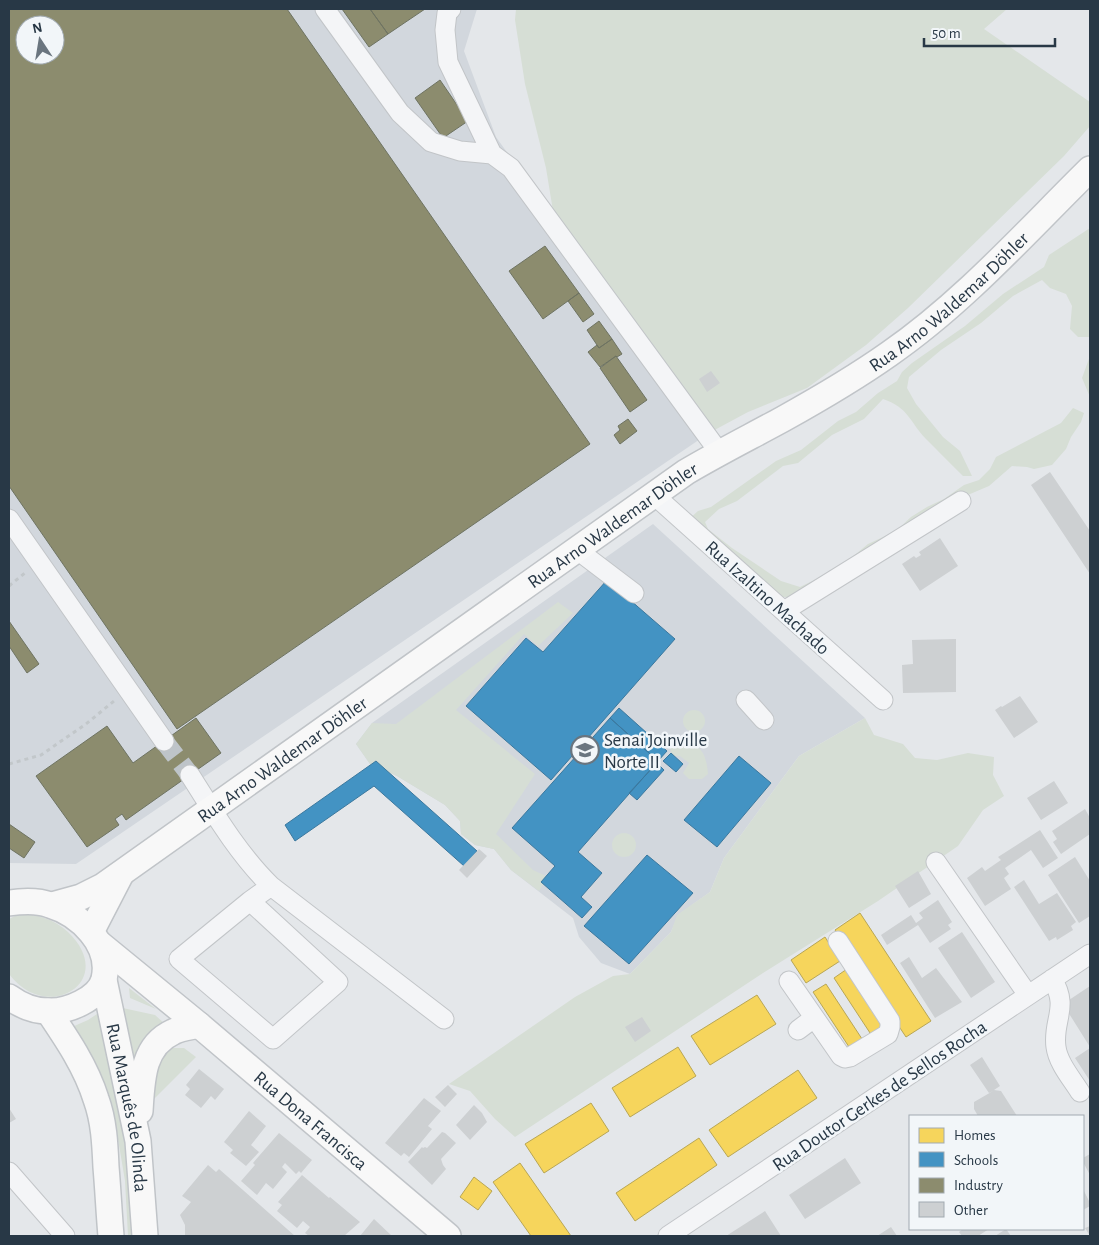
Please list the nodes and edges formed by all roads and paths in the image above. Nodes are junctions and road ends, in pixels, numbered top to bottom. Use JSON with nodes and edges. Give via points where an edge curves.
{"nodes":[{"id":1,"x":324,"y":9,"type":"edge"},
{"id":2,"x":451,"y":9,"type":"edge"},
{"id":3,"x":492,"y":154,"type":"junction"},
{"id":4,"x":1090,"y":169,"type":"edge"},
{"id":5,"x":719,"y":452,"type":"junction"},
{"id":6,"x":653,"y":494,"type":"junction"},
{"id":7,"x":961,"y":501,"type":"dead end"},
{"id":8,"x":9,"y":519,"type":"edge"},
{"id":9,"x":576,"y":549,"type":"junction"},
{"id":10,"x":634,"y":593,"type":"dead end"},
{"id":11,"x":784,"y":612,"type":"junction"},
{"id":12,"x":128,"y":690,"type":"junction"},
{"id":13,"x":746,"y":700,"type":"dead end"},
{"id":14,"x":883,"y":700,"type":"dead end"},
{"id":15,"x":764,"y":720,"type":"dead end"},
{"id":16,"x":164,"y":741,"type":"tunnel mouth"},
{"id":17,"x":9,"y":764,"type":"edge"},
{"id":18,"x":190,"y":775,"type":"tunnel mouth"},
{"id":19,"x":211,"y":809,"type":"junction"},
{"id":20,"x":936,"y":862,"type":"dead end"},
{"id":21,"x":122,"y":872,"type":"junction"},
{"id":22,"x":9,"y":884,"type":"edge"},
{"id":23,"x":271,"y":886,"type":"junction"},
{"id":24,"x":250,"y":901,"type":"junction"},
{"id":25,"x":9,"y":903,"type":"edge"},
{"id":26,"x":44,"y":903,"type":"junction"},
{"id":27,"x":96,"y":938,"type":"junction"},
{"id":28,"x":838,"y":941,"type":"dead end"},
{"id":29,"x":1090,"y":954,"type":"edge"},
{"id":30,"x":1052,"y":979,"type":"junction"},
{"id":31,"x":104,"y":980,"type":"junction"},
{"id":32,"x":789,"y":981,"type":"dead end"},
{"id":33,"x":1028,"y":995,"type":"junction"},
{"id":34,"x":12,"y":1002,"type":"edge"},
{"id":35,"x":173,"y":1004,"type":"junction"},
{"id":36,"x":48,"y":1011,"type":"junction"},
{"id":37,"x":814,"y":1018,"type":"junction"},
{"id":38,"x":444,"y":1019,"type":"dead end"},
{"id":39,"x":199,"y":1025,"type":"junction"},
{"id":40,"x":798,"y":1030,"type":"dead end"},
{"id":41,"x":1080,"y":1092,"type":"dead end"},
{"id":42,"x":138,"y":1141,"type":"junction"},
{"id":43,"x":9,"y":1172,"type":"edge"},
{"id":44,"x":65,"y":1236,"type":"edge"},
{"id":45,"x":111,"y":1236,"type":"edge"},
{"id":46,"x":145,"y":1236,"type":"edge"},
{"id":47,"x":448,"y":1236,"type":"edge"},
{"id":48,"x":668,"y":1236,"type":"edge"}],
"edges":[{"from":1,"to":3,"type":"street","via":[[400,113],[431,142],[460,151]]},
{"from":2,"to":3,"type":"street","via":[[447,13],[445,30],[448,62]]},
{"from":3,"to":5,"type":"street","via":[[511,168]]},
{"from":4,"to":5,"type":"main road","name":"Rua Arno Waldemar Döhler","via":[[984,274],[890,353],[804,407]]},
{"from":5,"to":6,"type":"main road","name":"Rua Arno Waldemar Döhler"},
{"from":6,"to":9,"type":"main road","name":"Rua Arno Waldemar Döhler"},
{"from":6,"to":11,"type":"street","name":"Rua Izaltino Machado"},
{"from":7,"to":11,"type":"street"},
{"from":8,"to":12,"type":"street"},
{"from":9,"to":10,"type":"street"},
{"from":9,"to":19,"type":"main road","name":"Rua Arno Waldemar Döhler"},
{"from":11,"to":14,"type":"street","name":"Rua Izaltino Machado"},
{"from":12,"to":16,"type":"street"},
{"from":12,"to":17,"type":"path","via":[[41,755]]},
{"from":13,"to":15,"type":"street"},
{"from":18,"to":19,"type":"street"},
{"from":19,"to":21,"type":"main road","name":"Rua Arno Waldemar Döhler"},
{"from":19,"to":23,"type":"street"},
{"from":20,"to":33,"type":"street"},
{"from":21,"to":26,"type":"main road","name":"Rua Arno Waldemar Döhler","via":[[82,896]]},
{"from":21,"to":27,"type":"main road","name":"Rua Arno Waldemar Döhler"},
{"from":22,"to":26,"type":"main road"},
{"from":23,"to":24,"type":"street"},
{"from":23,"to":38,"type":"street"},
{"from":24,"to":24,"type":"street","via":[[179,959],[273,1039],[338,982]]},
{"from":25,"to":26,"type":"main road","name":"Rua Arno Waldemar Döhler"},
{"from":26,"to":27,"type":"main road","name":"Rua Dona Francisca","via":[[68,913]]},
{"from":27,"to":31,"type":"main road","name":"Rua Marquês de Olinda","via":[[106,963]]},
{"from":27,"to":35,"type":"main road","name":"Rua Dona Francisca"},
{"from":28,"to":37,"type":"street","via":[[890,1021],[888,1034],[844,1058]]},
{"from":29,"to":30,"type":"street","name":"Rua Doutor Gerkes de Sellos Rocha"},
{"from":30,"to":33,"type":"street","name":"Rua Doutor Gerkes de Sellos Rocha"},
{"from":30,"to":41,"type":"street","via":[[1060,995],[1056,1048]]},
{"from":31,"to":35,"type":"main road","name":"Rua Dona Francisca"},
{"from":31,"to":36,"type":"main road","via":[[83,1001],[65,1009]]},
{"from":31,"to":42,"type":"main road","name":"Rua Marquês de Olinda"},
{"from":32,"to":37,"type":"street"},
{"from":33,"to":48,"type":"street","name":"Rua Doutor Gerkes de Sellos Rocha"},
{"from":34,"to":36,"type":"main road"},
{"from":35,"to":39,"type":"main road","name":"Rua Dona Francisca"},
{"from":36,"to":45,"type":"main road","name":"Rua Marquês de Olinda","via":[[70,1043],[97,1099],[105,1145]]},
{"from":37,"to":40,"type":"street"},
{"from":39,"to":42,"type":"main road","via":[[174,1031],[159,1040],[148,1055],[141,1086]]},
{"from":39,"to":47,"type":"main road","name":"Rua Dona Francisca"},
{"from":42,"to":46,"type":"main road","name":"Rua Marquês de Olinda"},
{"from":43,"to":44,"type":"street"}]}
